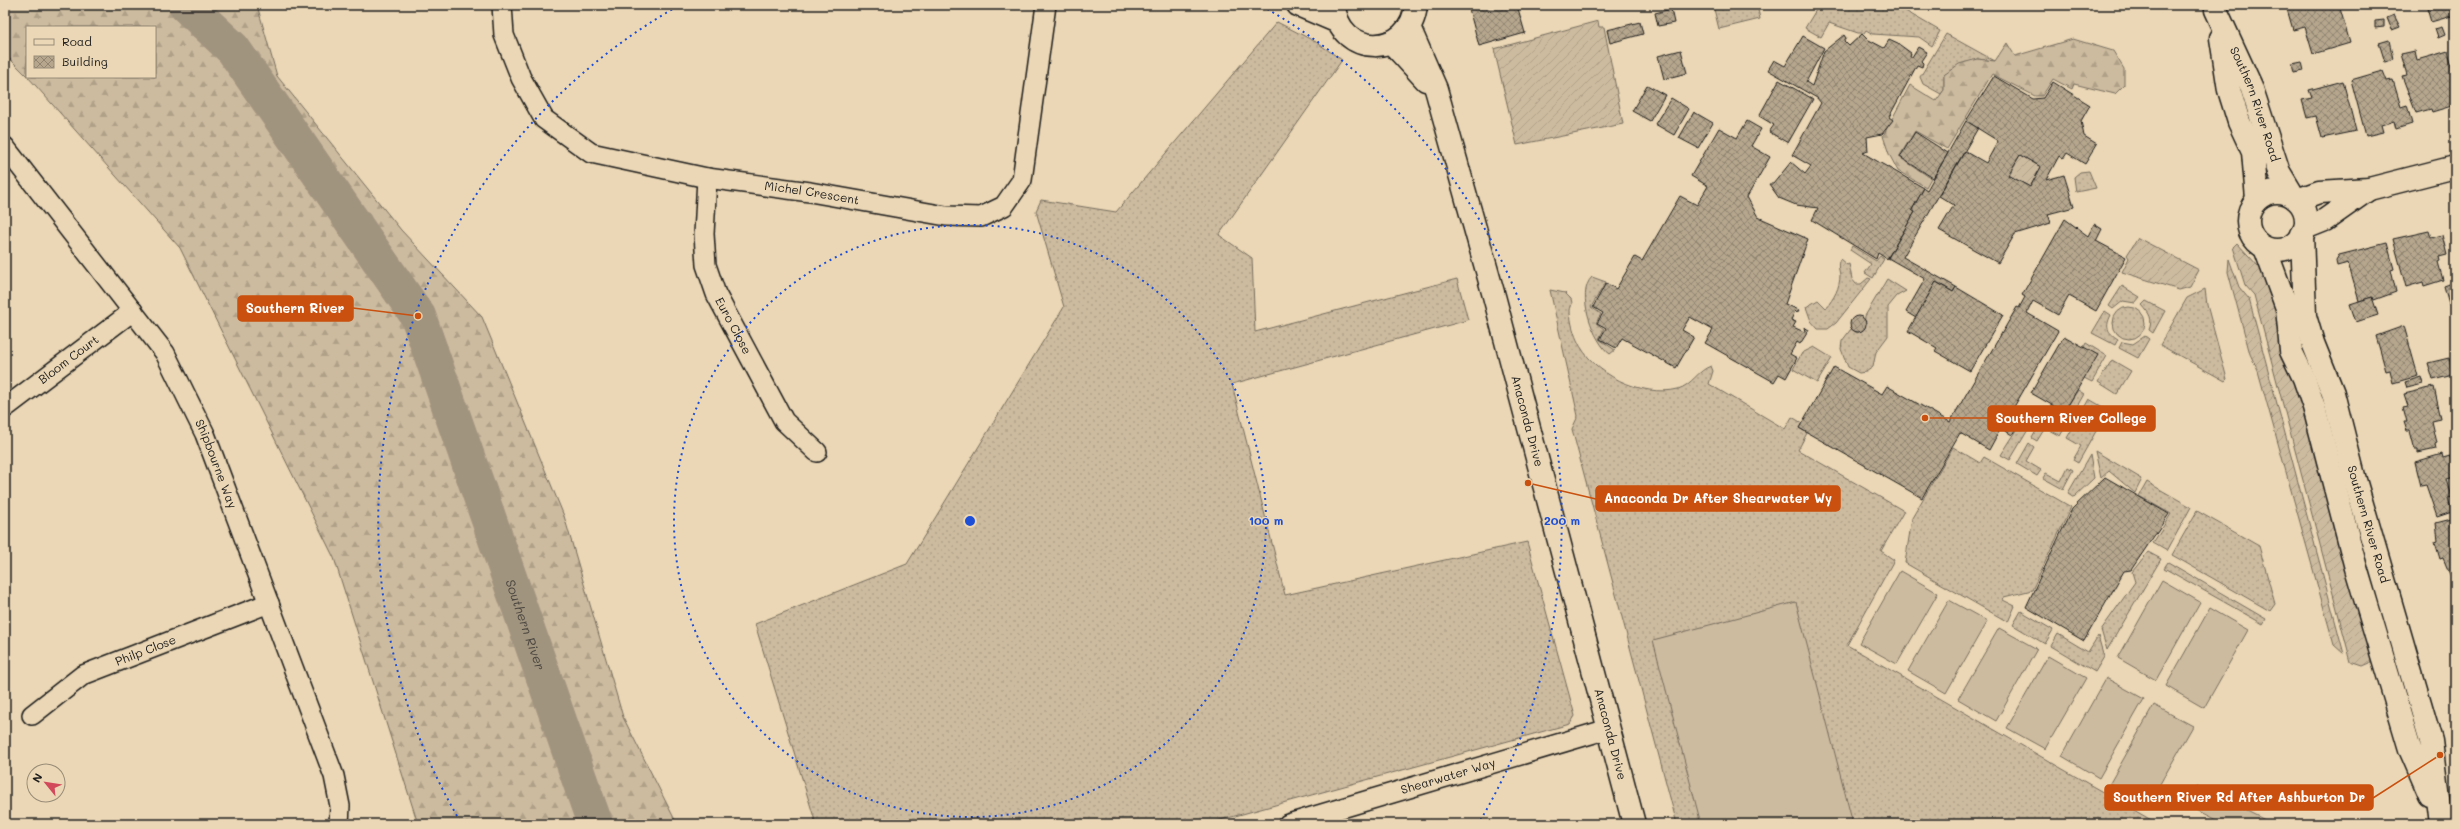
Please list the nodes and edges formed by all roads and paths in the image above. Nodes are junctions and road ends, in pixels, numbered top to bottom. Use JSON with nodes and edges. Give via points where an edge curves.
{"nodes":[{"id":1,"x":502,"y":5,"type":"edge"},
{"id":2,"x":1046,"y":5,"type":"edge"},
{"id":3,"x":1298,"y":5,"type":"edge"},
{"id":4,"x":1416,"y":5,"type":"edge"},
{"id":5,"x":2216,"y":8,"type":"edge"},
{"id":6,"x":1336,"y":14,"type":"edge"},
{"id":7,"x":1409,"y":27,"type":"junction"},
{"id":8,"x":1391,"y":42,"type":"junction"},
{"id":9,"x":1436,"y":89,"type":"junction"},
{"id":10,"x":5,"y":147,"type":"edge"},
{"id":11,"x":2455,"y":167,"type":"edge"},
{"id":12,"x":706,"y":178,"type":"junction"},
{"id":13,"x":2369,"y":189,"type":"junction"},
{"id":14,"x":2296,"y":198,"type":"junction"},
{"id":15,"x":2256,"y":199,"type":"junction"},
{"id":16,"x":2304,"y":231,"type":"junction"},
{"id":17,"x":2265,"y":248,"type":"junction"},
{"id":18,"x":133,"y":311,"type":"junction"},
{"id":19,"x":5,"y":408,"type":"edge"},
{"id":20,"x":818,"y":452,"type":"dead end"},
{"id":21,"x":268,"y":603,"type":"junction"},
{"id":22,"x":32,"y":715,"type":"dead end"},
{"id":23,"x":1608,"y":728,"type":"junction"},
{"id":24,"x":1341,"y":817,"type":"edge"},
{"id":25,"x":2440,"y":819,"type":"edge"},
{"id":26,"x":339,"y":824,"type":"edge"},
{"id":27,"x":1288,"y":824,"type":"edge"},
{"id":28,"x":1634,"y":824,"type":"edge"}],
"edges":[{"from":1,"to":12,"type":"street","name":"Michel Crescent","via":[[504,35],[521,78],[544,119],[591,153]]},
{"from":2,"to":12,"type":"street","name":"Michel Crescent","via":[[1022,180],[1004,206],[981,217],[946,216],[810,192]]},
{"from":3,"to":6,"type":"main road"},
{"from":4,"to":7,"type":"main road","via":[[1415,15]]},
{"from":5,"to":14,"type":"main road","name":"Southern River Road","via":[[2251,86],[2279,172]]},
{"from":5,"to":15,"type":"main road","name":"Southern River Road","via":[[2229,90],[2238,122],[2253,152]]},
{"from":6,"to":8,"type":"main road","via":[[1345,33],[1355,40],[1379,46]]},
{"from":7,"to":8,"type":"main road"},
{"from":7,"to":9,"type":"main road","name":"Anaconda Drive"},
{"from":8,"to":9,"type":"main road","name":"Anaconda Drive"},
{"from":9,"to":23,"type":"main road","name":"Anaconda Drive","via":[[1494,296]]},
{"from":10,"to":18,"type":"street","name":"Shipbourne Way"},
{"from":11,"to":13,"type":"main road"},
{"from":12,"to":20,"type":"street","name":"Euro Close","via":[[706,265],[716,294],[784,421]]},
{"from":13,"to":14,"type":"main road","via":[[2319,192]]},
{"from":13,"to":16,"type":"main road","via":[[2325,220]]},
{"from":14,"to":15,"type":"main road","via":[[2279,191]]},
{"from":14,"to":16,"type":"main road","via":[[2305,213]]},
{"from":15,"to":17,"type":"main road","via":[[2247,222],[2252,237]]},
{"from":16,"to":17,"type":"main road","via":[[2290,246],[2274,250]]},
{"from":16,"to":25,"type":"main road","name":"Southern River Road","via":[[2305,316],[2333,393],[2355,480],[2431,741]]},
{"from":17,"to":25,"type":"main road","name":"Southern River Road","via":[[2287,308],[2290,350],[2304,378],[2314,407],[2356,568],[2410,749]]},
{"from":18,"to":19,"type":"street","name":"Bloom Court"},
{"from":18,"to":21,"type":"street","name":"Shipbourne Way","via":[[165,353],[204,434]]},
{"from":21,"to":22,"type":"street","name":"Philp Close","via":[[83,675]]},
{"from":21,"to":26,"type":"street","name":"Shipbourne Way","via":[[334,776],[340,806]]},
{"from":23,"to":24,"type":"street","name":"Shearwater Way"},
{"from":23,"to":28,"type":"main road","name":"Anaconda Drive"},
{"from":24,"to":27,"type":"street","name":"Shearwater Way"}]}
